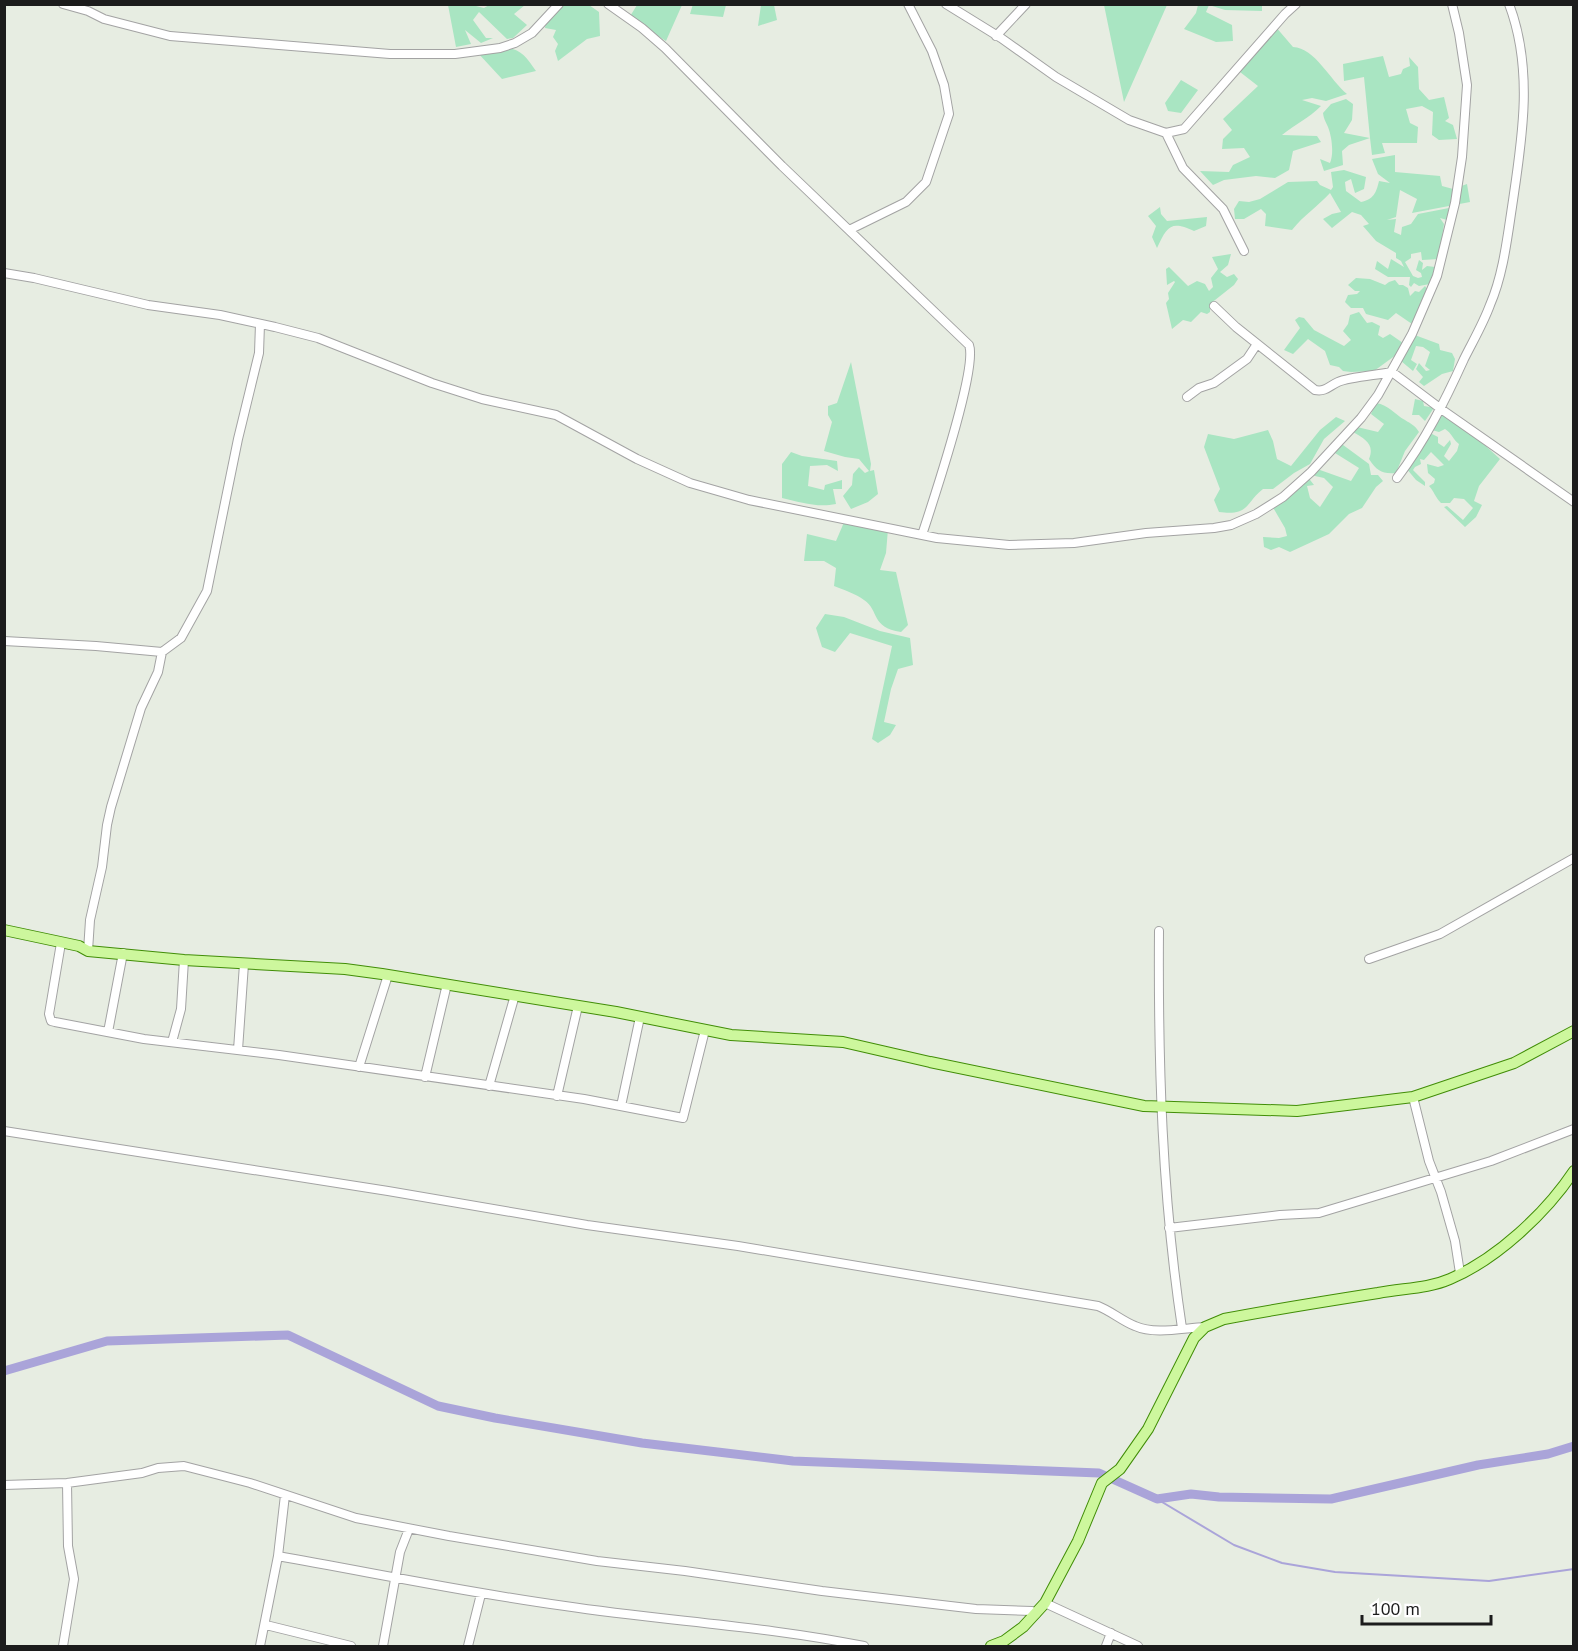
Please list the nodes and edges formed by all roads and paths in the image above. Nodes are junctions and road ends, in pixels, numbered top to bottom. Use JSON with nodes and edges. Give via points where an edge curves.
{"nodes":[{"id":1,"x":63,"y":4,"type":"edge"},
{"id":2,"x":559,"y":4,"type":"edge"},
{"id":3,"x":608,"y":4,"type":"edge"},
{"id":4,"x":908,"y":4,"type":"edge"},
{"id":5,"x":946,"y":4,"type":"edge"},
{"id":6,"x":1026,"y":4,"type":"edge"},
{"id":7,"x":1296,"y":4,"type":"edge"},
{"id":8,"x":1452,"y":4,"type":"edge"},
{"id":9,"x":1509,"y":4,"type":"edge"},
{"id":10,"x":996,"y":36,"type":"junction"},
{"id":11,"x":1166,"y":133,"type":"junction"},
{"id":12,"x":849,"y":230,"type":"junction"},
{"id":13,"x":1244,"y":251,"type":"dead end"},
{"id":14,"x":4,"y":273,"type":"edge"},
{"id":15,"x":1214,"y":306,"type":"dead end"},
{"id":16,"x":260,"y":324,"type":"junction"},
{"id":17,"x":1257,"y":344,"type":"junction"},
{"id":18,"x":1392,"y":372,"type":"junction"},
{"id":19,"x":1187,"y":397,"type":"dead end"},
{"id":20,"x":1441,"y":409,"type":"junction"},
{"id":21,"x":1397,"y":478,"type":"dead end"},
{"id":22,"x":1574,"y":502,"type":"edge"},
{"id":23,"x":922,"y":535,"type":"junction"},
{"id":24,"x":4,"y":641,"type":"edge"},
{"id":25,"x":162,"y":652,"type":"junction"},
{"id":26,"x":1574,"y":858,"type":"edge"},
{"id":27,"x":4,"y":930,"type":"edge"},
{"id":28,"x":1159,"y":931,"type":"dead end"},
{"id":29,"x":61,"y":943,"type":"junction"},
{"id":30,"x":88,"y":951,"type":"junction"},
{"id":31,"x":123,"y":953,"type":"junction"},
{"id":32,"x":1369,"y":959,"type":"dead end"},
{"id":33,"x":184,"y":960,"type":"junction"},
{"id":34,"x":244,"y":964,"type":"junction"},
{"id":35,"x":388,"y":975,"type":"junction"},
{"id":36,"x":447,"y":984,"type":"junction"},
{"id":37,"x":515,"y":995,"type":"junction"},
{"id":38,"x":578,"y":1006,"type":"junction"},
{"id":39,"x":640,"y":1017,"type":"junction"},
{"id":40,"x":705,"y":1030,"type":"junction"},
{"id":41,"x":1574,"y":1031,"type":"edge"},
{"id":42,"x":108,"y":1032,"type":"junction"},
{"id":43,"x":172,"y":1042,"type":"junction"},
{"id":44,"x":238,"y":1050,"type":"junction"},
{"id":45,"x":359,"y":1067,"type":"junction"},
{"id":46,"x":425,"y":1077,"type":"junction"},
{"id":47,"x":489,"y":1086,"type":"junction"},
{"id":48,"x":556,"y":1096,"type":"junction"},
{"id":49,"x":1413,"y":1097,"type":"junction"},
{"id":50,"x":621,"y":1106,"type":"junction"},
{"id":51,"x":1160,"y":1107,"type":"junction"},
{"id":52,"x":1574,"y":1129,"type":"edge"},
{"id":53,"x":4,"y":1131,"type":"edge"},
{"id":54,"x":1574,"y":1172,"type":"edge"},
{"id":55,"x":1436,"y":1179,"type":"junction"},
{"id":56,"x":1574,"y":1186,"type":"edge"},
{"id":57,"x":1560,"y":1191,"type":"junction"},
{"id":58,"x":1169,"y":1228,"type":"junction"},
{"id":59,"x":1460,"y":1273,"type":"junction"},
{"id":60,"x":1204,"y":1327,"type":"junction"},
{"id":61,"x":1182,"y":1328,"type":"junction"},
{"id":62,"x":67,"y":1483,"type":"junction"},
{"id":63,"x":4,"y":1485,"type":"edge"},
{"id":64,"x":285,"y":1495,"type":"junction"},
{"id":65,"x":409,"y":1529,"type":"junction"},
{"id":66,"x":278,"y":1556,"type":"junction"},
{"id":67,"x":396,"y":1577,"type":"junction"},
{"id":68,"x":482,"y":1594,"type":"junction"},
{"id":69,"x":1045,"y":1603,"type":"junction"},
{"id":70,"x":1036,"y":1614,"type":"junction"},
{"id":71,"x":266,"y":1625,"type":"junction"},
{"id":72,"x":1111,"y":1633,"type":"junction"},
{"id":73,"x":63,"y":1647,"type":"edge"},
{"id":74,"x":260,"y":1647,"type":"edge"},
{"id":75,"x":351,"y":1647,"type":"edge"},
{"id":76,"x":383,"y":1647,"type":"edge"},
{"id":77,"x":468,"y":1647,"type":"edge"},
{"id":78,"x":864,"y":1647,"type":"edge"},
{"id":79,"x":991,"y":1647,"type":"edge"},
{"id":80,"x":1106,"y":1647,"type":"edge"},
{"id":81,"x":1138,"y":1647,"type":"edge"}],
"edges":[{"from":1,"to":2,"type":"street","via":[[170,36],[390,54],[455,54],[500,48],[532,33]]},
{"from":3,"to":12,"type":"street","via":[[665,48]]},
{"from":4,"to":12,"type":"street","via":[[932,51],[944,85],[948,114],[926,182],[906,202]]},
{"from":5,"to":10,"type":"street"},
{"from":6,"to":10,"type":"street"},
{"from":7,"to":11,"type":"street","via":[[1184,129]]},
{"from":8,"to":18,"type":"street","via":[[1467,85],[1455,203],[1437,276]]},
{"from":9,"to":20,"type":"street","via":[[1525,94],[1505,252],[1491,304]]},
{"from":10,"to":11,"type":"street","via":[[1129,120]]},
{"from":11,"to":13,"type":"street","via":[[1184,168],[1224,209]]},
{"from":12,"to":23,"type":"street","via":[[971,351],[967,385]]},
{"from":14,"to":16,"type":"street","via":[[148,305]]},
{"from":15,"to":17,"type":"street"},
{"from":16,"to":23,"type":"street","via":[[318,338],[482,399],[556,415],[690,483],[749,500]]},
{"from":16,"to":25,"type":"street","via":[[259,353],[207,591],[181,638]]},
{"from":17,"to":18,"type":"street","via":[[1315,390]]},
{"from":17,"to":19,"type":"street","via":[[1247,358],[1214,383]]},
{"from":18,"to":20,"type":"street"},
{"from":18,"to":23,"type":"street","via":[[1361,418],[1311,472],[1283,497],[1231,525],[1048,545]]},
{"from":20,"to":21,"type":"street"},
{"from":20,"to":22,"type":"street"},
{"from":24,"to":25,"type":"street"},
{"from":25,"to":30,"type":"street","via":[[111,807]]},
{"from":26,"to":32,"type":"street","via":[[1440,934]]},
{"from":27,"to":29,"type":"main road"},
{"from":28,"to":51,"type":"street"},
{"from":29,"to":30,"type":"main road"},
{"from":29,"to":42,"type":"street","via":[[51,1021]]},
{"from":30,"to":31,"type":"main road"},
{"from":31,"to":33,"type":"main road"},
{"from":31,"to":42,"type":"street"},
{"from":33,"to":34,"type":"main road"},
{"from":33,"to":43,"type":"street","via":[[181,1009]]},
{"from":34,"to":35,"type":"main road"},
{"from":34,"to":44,"type":"street"},
{"from":35,"to":36,"type":"main road"},
{"from":35,"to":45,"type":"street"},
{"from":36,"to":37,"type":"main road"},
{"from":36,"to":46,"type":"street"},
{"from":37,"to":38,"type":"main road"},
{"from":37,"to":47,"type":"street"},
{"from":38,"to":39,"type":"main road"},
{"from":38,"to":48,"type":"street"},
{"from":39,"to":40,"type":"main road"},
{"from":39,"to":50,"type":"street"},
{"from":40,"to":50,"type":"street","via":[[683,1118]]},
{"from":40,"to":51,"type":"main road","via":[[843,1042]]},
{"from":41,"to":49,"type":"main road","via":[[1514,1063]]},
{"from":42,"to":43,"type":"street"},
{"from":43,"to":44,"type":"street"},
{"from":44,"to":45,"type":"street"},
{"from":45,"to":46,"type":"street"},
{"from":46,"to":47,"type":"street"},
{"from":47,"to":48,"type":"street"},
{"from":48,"to":50,"type":"street"},
{"from":49,"to":51,"type":"main road","via":[[1297,1111]]},
{"from":49,"to":55,"type":"street"},
{"from":51,"to":58,"type":"street"},
{"from":52,"to":55,"type":"street"},
{"from":53,"to":61,"type":"street","via":[[1098,1306],[1135,1327],[1156,1331]]},
{"from":54,"to":57,"type":"main road"},
{"from":55,"to":58,"type":"street","via":[[1320,1213]]},
{"from":55,"to":59,"type":"street","via":[[1455,1240]]},
{"from":56,"to":57,"type":"street"},
{"from":57,"to":59,"type":"main road","via":[[1531,1223],[1493,1254]]},
{"from":58,"to":61,"type":"street"},
{"from":59,"to":60,"type":"main road","via":[[1424,1287],[1276,1309]]},
{"from":60,"to":61,"type":"street"},
{"from":60,"to":69,"type":"main road","via":[[1194,1338],[1148,1429],[1120,1469],[1102,1482],[1078,1541]]},
{"from":62,"to":63,"type":"street"},
{"from":62,"to":64,"type":"street","via":[[184,1466]]},
{"from":62,"to":73,"type":"street","via":[[68,1546],[74,1579]]},
{"from":64,"to":65,"type":"street","via":[[356,1518]]},
{"from":64,"to":66,"type":"street"},
{"from":65,"to":67,"type":"street"},
{"from":65,"to":70,"type":"street","via":[[626,1565]]},
{"from":66,"to":67,"type":"street"},
{"from":66,"to":71,"type":"street"},
{"from":67,"to":68,"type":"street"},
{"from":67,"to":76,"type":"street"},
{"from":68,"to":77,"type":"street"},
{"from":68,"to":78,"type":"street"},
{"from":69,"to":70,"type":"main road"},
{"from":69,"to":72,"type":"street"},
{"from":70,"to":79,"type":"main road"},
{"from":71,"to":74,"type":"street"},
{"from":71,"to":75,"type":"street"},
{"from":72,"to":80,"type":"street"},
{"from":72,"to":81,"type":"street"}]}
